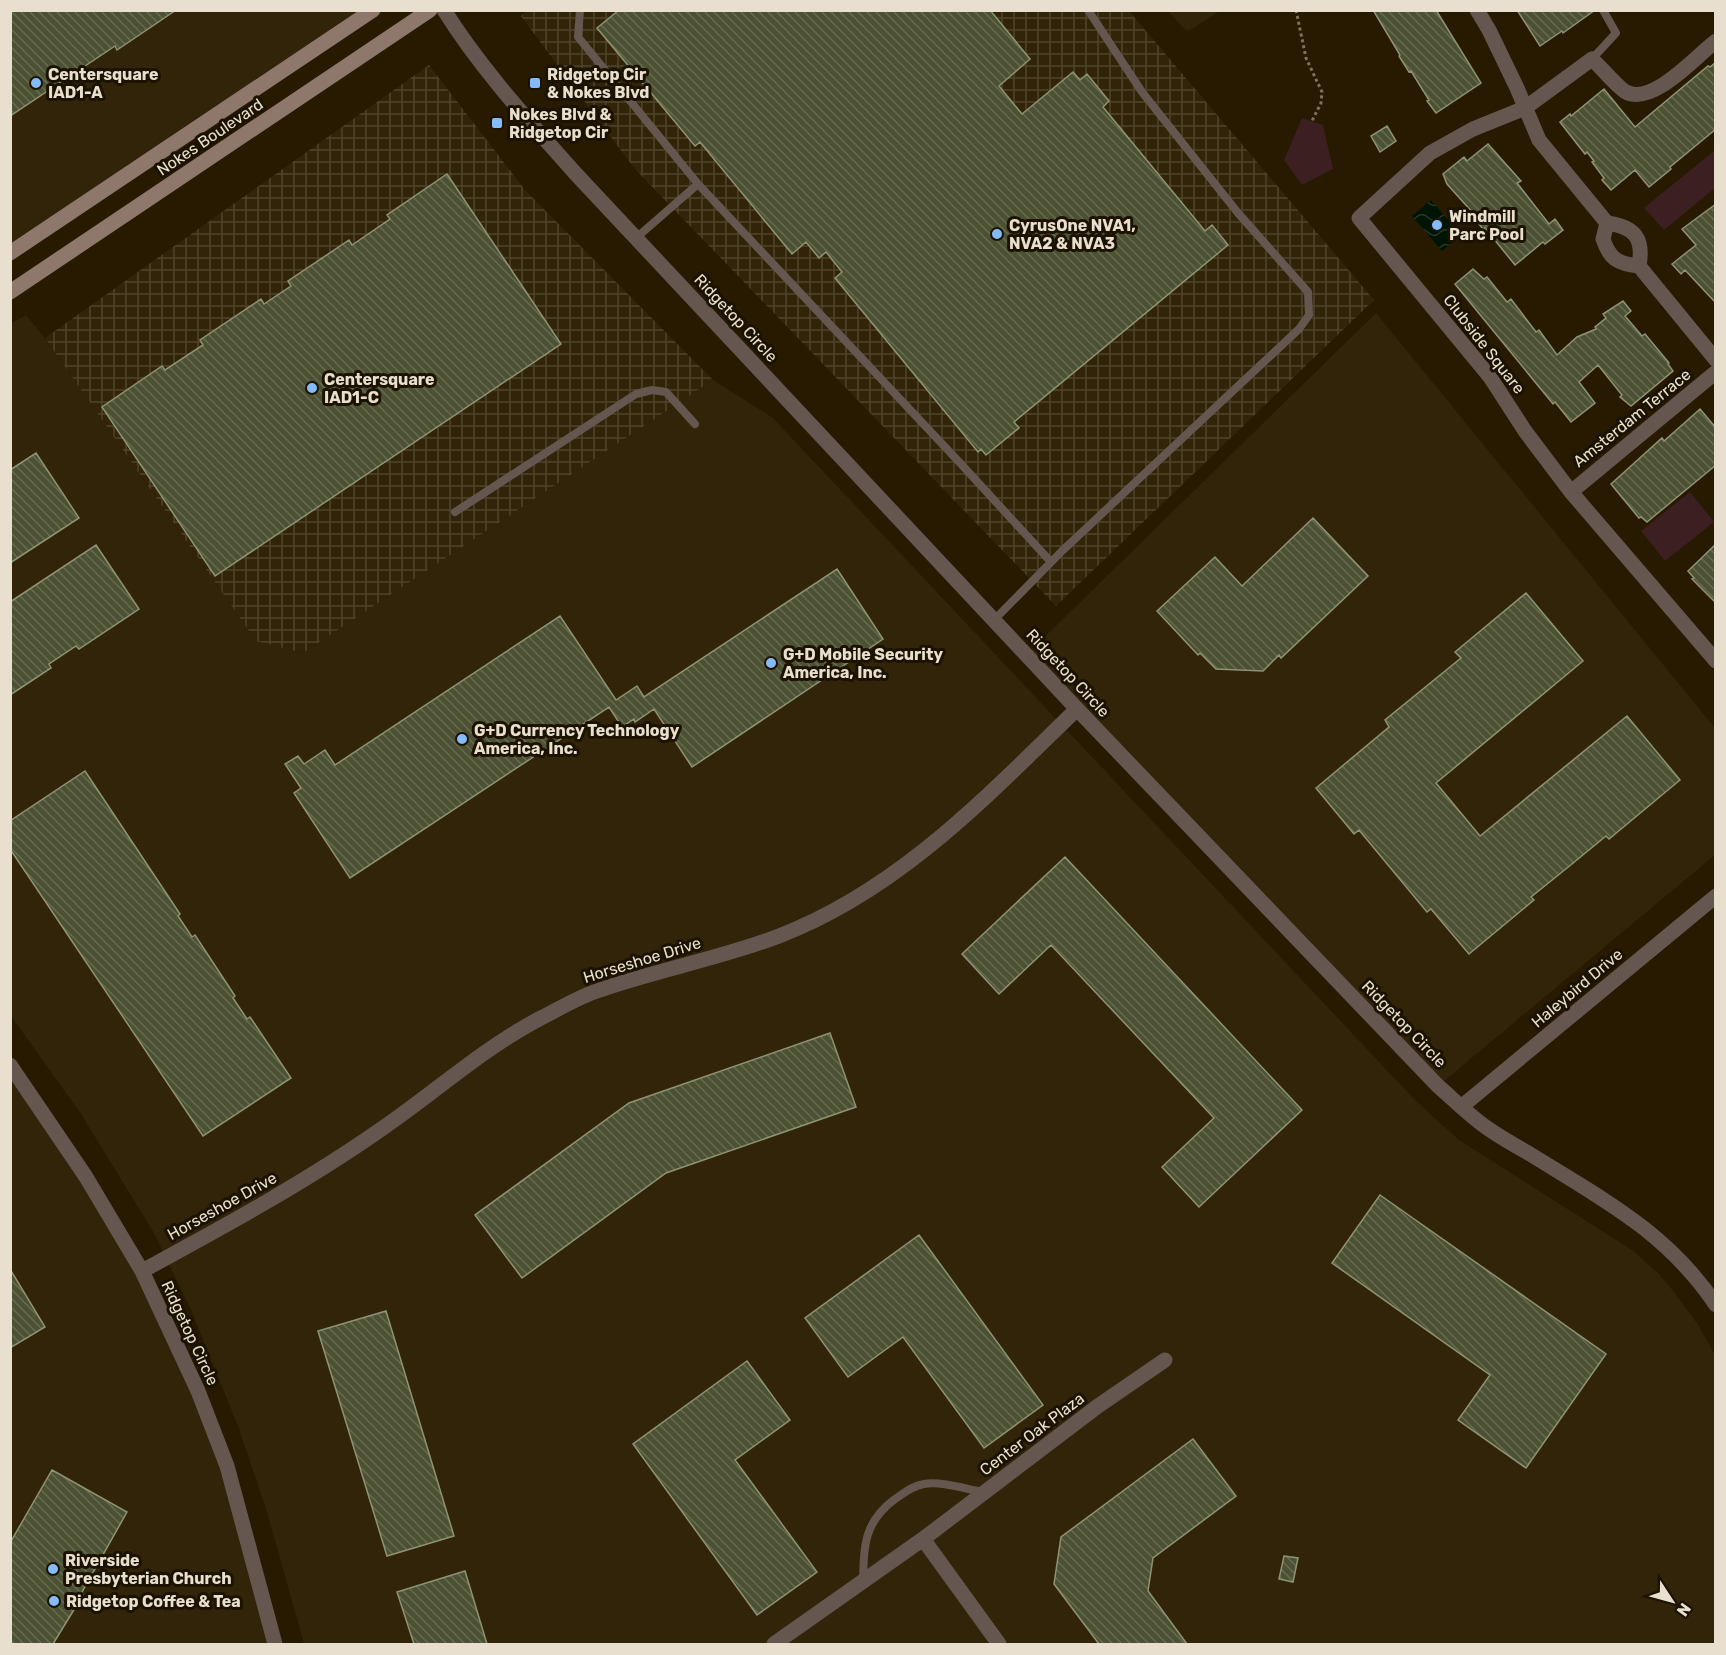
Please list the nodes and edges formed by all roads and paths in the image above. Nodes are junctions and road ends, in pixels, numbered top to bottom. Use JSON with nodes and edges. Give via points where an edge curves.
{"nodes":[{"id":1,"x":373,"y":10,"type":"edge"},
{"id":2,"x":430,"y":10,"type":"edge"},
{"id":3,"x":444,"y":10,"type":"edge"},
{"id":4,"x":580,"y":10,"type":"edge"},
{"id":5,"x":1088,"y":10,"type":"edge"},
{"id":6,"x":1296,"y":10,"type":"edge"},
{"id":7,"x":1477,"y":10,"type":"edge"},
{"id":8,"x":1603,"y":10,"type":"edge"},
{"id":9,"x":1716,"y":41,"type":"edge"},
{"id":10,"x":1592,"y":59,"type":"junction"},
{"id":11,"x":1525,"y":108,"type":"junction"},
{"id":12,"x":1312,"y":121,"type":"dead end"},
{"id":13,"x":698,"y":184,"type":"junction"},
{"id":14,"x":1607,"y":223,"type":"junction"},
{"id":15,"x":636,"y":238,"type":"junction"},
{"id":16,"x":10,"y":253,"type":"edge"},
{"id":17,"x":1639,"y":266,"type":"junction"},
{"id":18,"x":10,"y":292,"type":"edge"},
{"id":19,"x":1716,"y":360,"type":"edge"},
{"id":20,"x":1716,"y":372,"type":"edge"},
{"id":21,"x":695,"y":424,"type":"dead end"},
{"id":22,"x":1571,"y":492,"type":"junction"},
{"id":23,"x":455,"y":512,"type":"dead end"},
{"id":24,"x":1051,"y":562,"type":"junction"},
{"id":25,"x":994,"y":620,"type":"junction"},
{"id":26,"x":1712,"y":650,"type":"edge"},
{"id":27,"x":1077,"y":709,"type":"junction"},
{"id":28,"x":1716,"y":896,"type":"edge"},
{"id":29,"x":10,"y":1065,"type":"edge"},
{"id":30,"x":1461,"y":1107,"type":"junction"},
{"id":31,"x":142,"y":1271,"type":"junction"},
{"id":32,"x":1716,"y":1305,"type":"edge"},
{"id":33,"x":1165,"y":1360,"type":"dead end"},
{"id":34,"x":985,"y":1492,"type":"junction"},
{"id":35,"x":923,"y":1539,"type":"junction"},
{"id":36,"x":863,"y":1581,"type":"junction"},
{"id":37,"x":275,"y":1644,"type":"edge"},
{"id":38,"x":774,"y":1644,"type":"edge"},
{"id":39,"x":999,"y":1644,"type":"edge"}],
"edges":[{"from":1,"to":16,"type":"main road","name":"Nokes Boulevard"},
{"from":2,"to":18,"type":"main road","name":"Nokes Boulevard"},
{"from":3,"to":15,"type":"street","name":"Ridgetop Circle","via":[[520,110]]},
{"from":4,"to":13,"type":"lane","via":[[578,37]]},
{"from":5,"to":24,"type":"lane","via":[[1142,92],[1238,213],[1308,291],[1308,315],[1299,329]]},
{"from":6,"to":12,"type":"path","via":[[1306,58],[1322,92]]},
{"from":7,"to":11,"type":"street"},
{"from":8,"to":10,"type":"lane","via":[[1616,33]]},
{"from":9,"to":10,"type":"street","via":[[1659,89],[1639,94],[1626,92]]},
{"from":10,"to":11,"type":"street"},
{"from":11,"to":14,"type":"street","via":[[1539,140]]},
{"from":11,"to":22,"type":"street","name":"Clubside Square","via":[[1473,129],[1430,153],[1359,218],[1490,377]]},
{"from":13,"to":15,"type":"lane"},
{"from":13,"to":24,"type":"lane"},
{"from":14,"to":17,"type":"street","via":[[1629,229],[1636,237],[1642,249]]},
{"from":14,"to":17,"type":"street","via":[[1603,239],[1612,256],[1621,264]]},
{"from":15,"to":25,"type":"street","name":"Ridgetop Circle"},
{"from":17,"to":19,"type":"street"},
{"from":20,"to":22,"type":"street","name":"Amsterdam Terrace"},
{"from":21,"to":23,"type":"lane","via":[[666,392],[636,394]]},
{"from":22,"to":26,"type":"street","name":"Clubside Square"},
{"from":24,"to":25,"type":"lane"},
{"from":25,"to":27,"type":"street","name":"Ridgetop Circle"},
{"from":27,"to":30,"type":"street","name":"Ridgetop Circle"},
{"from":27,"to":31,"type":"street","name":"Horseshoe Drive","via":[[948,831],[900,870],[859,896],[780,935],[591,993],[536,1021],[333,1162]]},
{"from":28,"to":30,"type":"street","name":"Haleybird Drive"},
{"from":29,"to":31,"type":"street","name":"Ridgetop Circle","via":[[86,1178]]},
{"from":30,"to":32,"type":"street","name":"Ridgetop Circle","via":[[1653,1234],[1679,1258]]},
{"from":31,"to":37,"type":"street","name":"Ridgetop Circle","via":[[198,1391],[227,1466]]},
{"from":33,"to":34,"type":"street","name":"Center Oak Plaza"},
{"from":34,"to":35,"type":"street","name":"Center Oak Plaza"},
{"from":34,"to":36,"type":"lane","via":[[925,1484],[909,1489],[872,1521],[867,1534]]},
{"from":35,"to":36,"type":"street","name":"Center Oak Plaza"},
{"from":35,"to":39,"type":"street"},
{"from":36,"to":38,"type":"street","name":"Center Oak Plaza"}]}
